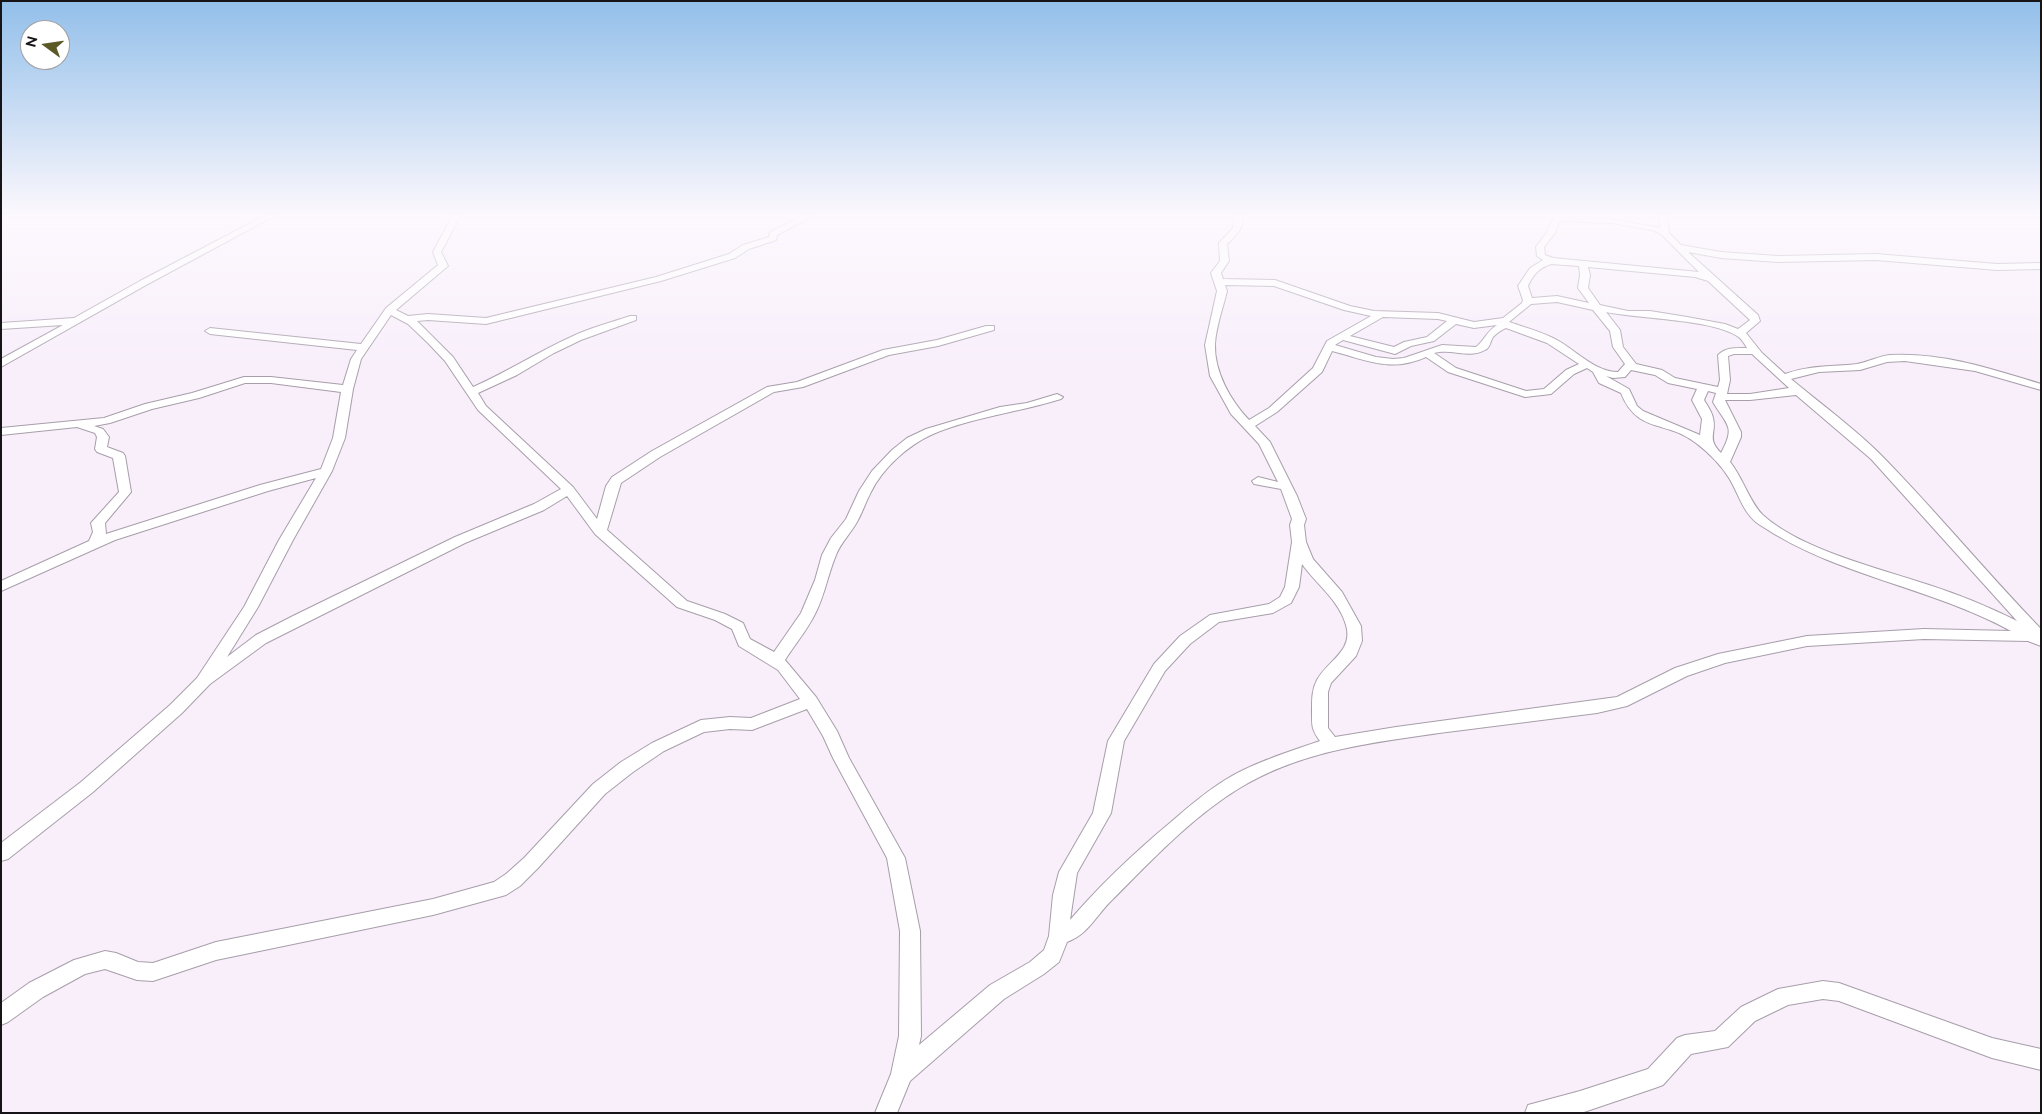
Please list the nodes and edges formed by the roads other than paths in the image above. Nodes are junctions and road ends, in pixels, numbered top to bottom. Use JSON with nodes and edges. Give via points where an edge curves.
{"nodes":[{"id":1,"x":176,"y":267,"type":"edge"},
{"id":2,"x":443,"y":267,"type":"edge"},
{"id":3,"x":696,"y":267,"type":"edge"},
{"id":4,"x":1221,"y":267,"type":"edge"},
{"id":5,"x":1537,"y":267,"type":"edge"},
{"id":6,"x":1583,"y":267,"type":"edge"},
{"id":7,"x":1607,"y":267,"type":"edge"},
{"id":8,"x":1698,"y":267,"type":"edge"},
{"id":9,"x":1711,"y":279,"type":"junction"},
{"id":10,"x":1220,"y":282,"type":"junction"},
{"id":11,"x":1528,"y":301,"type":"junction"},
{"id":12,"x":1595,"y":306,"type":"junction"},
{"id":13,"x":389,"y":310,"type":"junction"},
{"id":14,"x":1380,"y":315,"type":"junction"},
{"id":15,"x":633,"y":318,"type":"dead end"},
{"id":16,"x":408,"y":319,"type":"junction"},
{"id":17,"x":76,"y":321,"type":"junction"},
{"id":18,"x":1452,"y":321,"type":"junction"},
{"id":19,"x":1502,"y":323,"type":"junction"},
{"id":20,"x":1,"y":326,"type":"edge"},
{"id":21,"x":990,"y":328,"type":"dead end"},
{"id":22,"x":210,"y":331,"type":"dead end"},
{"id":23,"x":1743,"y":336,"type":"junction"},
{"id":24,"x":1342,"y":337,"type":"junction"},
{"id":25,"x":1330,"y":347,"type":"junction"},
{"id":26,"x":365,"y":348,"type":"junction"},
{"id":27,"x":1754,"y":351,"type":"junction"},
{"id":28,"x":1427,"y":353,"type":"junction"},
{"id":29,"x":1,"y":364,"type":"edge"},
{"id":30,"x":1587,"y":364,"type":"junction"},
{"id":31,"x":1630,"y":365,"type":"junction"},
{"id":32,"x":1599,"y":370,"type":"junction"},
{"id":33,"x":1785,"y":378,"type":"junction"},
{"id":34,"x":2041,"y":387,"type":"edge"},
{"id":35,"x":1704,"y":388,"type":"junction"},
{"id":36,"x":347,"y":389,"type":"junction"},
{"id":37,"x":1799,"y":391,"type":"junction"},
{"id":38,"x":472,"y":392,"type":"junction"},
{"id":39,"x":1721,"y":394,"type":"junction"},
{"id":40,"x":1058,"y":397,"type":"dead end"},
{"id":41,"x":76,"y":425,"type":"junction"},
{"id":42,"x":1248,"y":426,"type":"junction"},
{"id":43,"x":1,"y":432,"type":"edge"},
{"id":44,"x":1709,"y":449,"type":"junction"},
{"id":45,"x":1723,"y":464,"type":"junction"},
{"id":46,"x":326,"y":471,"type":"junction"},
{"id":47,"x":1258,"y":481,"type":"dead end"},
{"id":48,"x":1286,"y":486,"type":"junction"},
{"id":49,"x":569,"y":490,"type":"junction"},
{"id":50,"x":600,"y":531,"type":"junction"},
{"id":51,"x":1299,"y":542,"type":"junction"},
{"id":52,"x":95,"y":543,"type":"junction"},
{"id":53,"x":1,"y":587,"type":"edge"},
{"id":54,"x":2038,"y":639,"type":"edge"},
{"id":55,"x":776,"y":661,"type":"junction"},
{"id":56,"x":203,"y":682,"type":"junction"},
{"id":57,"x":810,"y":701,"type":"junction"},
{"id":58,"x":1331,"y":744,"type":"junction"},
{"id":59,"x":1,"y":854,"type":"edge"},
{"id":60,"x":1059,"y":936,"type":"junction"},
{"id":61,"x":1,"y":1015,"type":"edge"},
{"id":62,"x":2041,"y":1060,"type":"edge"},
{"id":63,"x":894,"y":1098,"type":"edge"},
{"id":64,"x":1536,"y":1113,"type":"edge"}],
"edges":[{"from":1,"to":17,"type":"street"},
{"from":2,"to":13,"type":"street"},
{"from":3,"to":16,"type":"street","via":[[643,283],[486,320]]},
{"from":4,"to":10,"type":"street","via":[[1216,276]]},
{"from":5,"to":11,"type":"street","via":[[1523,286]]},
{"from":6,"to":12,"type":"street","via":[[1583,288]]},
{"from":7,"to":9,"type":"street","via":[[1703,275]]},
{"from":8,"to":9,"type":"street"},
{"from":9,"to":23,"type":"street","via":[[1756,317],[1742,330]]},
{"from":10,"to":14,"type":"street","via":[[1275,283],[1347,308]]},
{"from":10,"to":42,"type":"street","via":[[1222,290],[1210,345],[1212,361],[1221,390]]},
{"from":11,"to":12,"type":"street","via":[[1552,299]]},
{"from":11,"to":19,"type":"street"},
{"from":12,"to":23,"type":"street","via":[[1628,314],[1650,314],[1712,324]]},
{"from":12,"to":31,"type":"street","via":[[1615,330],[1616,343]]},
{"from":13,"to":16,"type":"street"},
{"from":13,"to":26,"type":"street"},
{"from":14,"to":18,"type":"street","via":[[1438,316]]},
{"from":14,"to":24,"type":"street"},
{"from":15,"to":38,"type":"street","via":[[569,341]]},
{"from":16,"to":38,"type":"street","via":[[449,360]]},
{"from":17,"to":20,"type":"street"},
{"from":17,"to":29,"type":"street"},
{"from":18,"to":19,"type":"street","via":[[1480,325]]},
{"from":18,"to":24,"type":"street","via":[[1430,339],[1395,351]]},
{"from":19,"to":28,"type":"street","via":[[1485,340],[1481,349],[1443,348]]},
{"from":19,"to":30,"type":"street","via":[[1552,341]]},
{"from":21,"to":50,"type":"street","via":[[887,352],[799,385],[770,389],[621,476],[612,486]]},
{"from":22,"to":26,"type":"street"},
{"from":23,"to":27,"type":"street"},
{"from":24,"to":25,"type":"street"},
{"from":25,"to":28,"type":"street","via":[[1393,362],[1404,362]]},
{"from":25,"to":42,"type":"street","via":[[1318,370],[1273,410]]},
{"from":26,"to":36,"type":"street","via":[[356,359]]},
{"from":27,"to":33,"type":"street"},
{"from":27,"to":39,"type":"street","via":[[1732,351],[1723,355],[1725,380]]},
{"from":28,"to":30,"type":"street","via":[[1452,370],[1525,394],[1547,392],[1570,372]]},
{"from":30,"to":32,"type":"street"},
{"from":31,"to":32,"type":"street","via":[[1619,376]]},
{"from":31,"to":35,"type":"street","via":[[1658,372],[1672,381]]},
{"from":32,"to":44,"type":"street","via":[[1601,379],[1625,391],[1631,406],[1638,412],[1686,430]]},
{"from":33,"to":34,"type":"street","via":[[1812,369],[1862,366],[1882,359],[1905,358],[2000,373]]},
{"from":33,"to":37,"type":"street"},
{"from":35,"to":39,"type":"street"},
{"from":35,"to":44,"type":"street","via":[[1698,400],[1708,419]]},
{"from":36,"to":41,"type":"street","via":[[244,380],[106,421]]},
{"from":36,"to":46,"type":"street","via":[[339,438]]},
{"from":37,"to":39,"type":"street","via":[[1750,398]]},
{"from":37,"to":54,"type":"street","via":[[1882,463]]},
{"from":38,"to":49,"type":"street","via":[[482,408]]},
{"from":39,"to":45,"type":"street","via":[[1719,402],[1736,434]]},
{"from":40,"to":55,"type":"street","via":[[1004,409],[930,432],[911,441],[896,454],[864,491],[852,520],[829,555],[808,613]]},
{"from":41,"to":43,"type":"street"},
{"from":41,"to":52,"type":"street","via":[[98,432],[103,437],[102,448],[119,456],[125,487],[123,496],[98,523],[100,532]]},
{"from":42,"to":48,"type":"street","via":[[1264,442]]},
{"from":44,"to":45,"type":"street"},
{"from":45,"to":54,"type":"street","via":[[1735,477],[1759,519],[1793,539],[1866,570],[1950,596]]},
{"from":46,"to":52,"type":"street","via":[[195,509]]},
{"from":46,"to":56,"type":"street","via":[[251,606]]},
{"from":47,"to":48,"type":"street"},
{"from":48,"to":51,"type":"street","via":[[1299,519]]},
{"from":49,"to":50,"type":"street"},
{"from":49,"to":56,"type":"street","via":[[291,622],[261,639]]},
{"from":50,"to":55,"type":"street","via":[[682,604],[738,626],[744,642]]},
{"from":51,"to":58,"type":"street","via":[[1309,564],[1337,595],[1354,626],[1354,642],[1348,656],[1324,681],[1320,692],[1320,729]]},
{"from":51,"to":60,"type":"street","via":[[1292,587],[1286,600],[1274,608],[1215,618],[1185,640],[1159,668],[1120,732],[1102,813],[1068,872]]},
{"from":52,"to":53,"type":"street"},
{"from":54,"to":58,"type":"street","via":[[1924,634],[1807,641],[1680,672],[1621,702]]},
{"from":55,"to":57,"type":"street"},
{"from":56,"to":59,"type":"street","via":[[94,781]]},
{"from":57,"to":61,"type":"street","via":[[752,724],[701,726],[658,747],[599,789],[531,863],[499,889],[433,907],[216,951],[153,972],[137,971],[105,960],[94,962],[42,986]]},
{"from":57,"to":63,"type":"street","via":[[896,858],[910,931],[910,1036]]},
{"from":58,"to":60,"type":"street","via":[[1267,766],[1231,785],[1153,848],[1073,930]]},
{"from":60,"to":63,"type":"street","via":[[1052,956],[960,1022]]},
{"from":62,"to":64,"type":"street","via":[[1992,1048],[1839,992],[1803,992],[1784,996],[1748,1014],[1720,1040],[1685,1046],[1655,1077]]}]}
